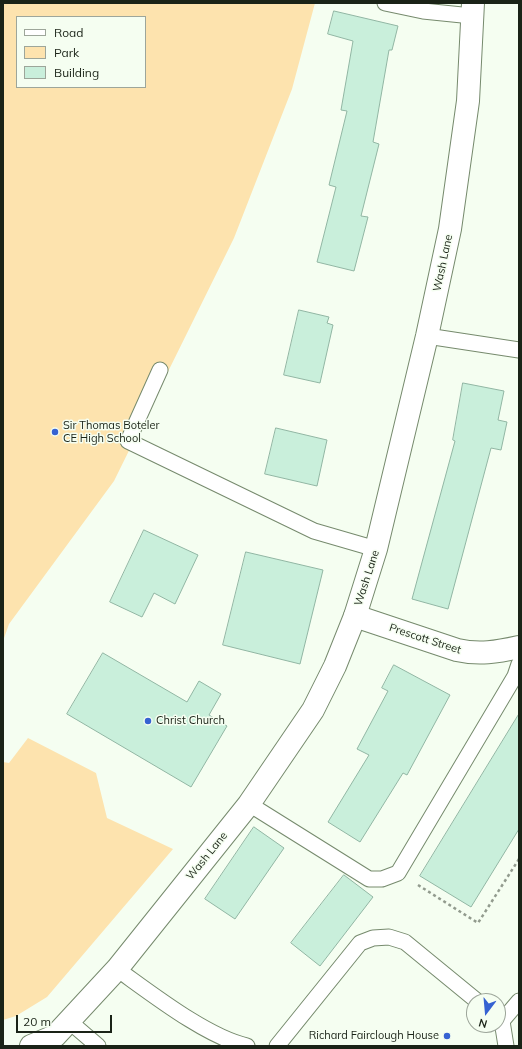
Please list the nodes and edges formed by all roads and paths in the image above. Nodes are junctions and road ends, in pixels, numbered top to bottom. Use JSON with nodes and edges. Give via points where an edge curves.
{"nodes":[{"id":1,"x":385,"y":3,"type":"edge"},
{"id":2,"x":472,"y":9,"type":"edge"},
{"id":3,"x":427,"y":336,"type":"junction"},
{"id":4,"x":519,"y":350,"type":"edge"},
{"id":5,"x":160,"y":370,"type":"dead end"},
{"id":6,"x":376,"y":549,"type":"junction"},
{"id":7,"x":355,"y":616,"type":"junction"},
{"id":8,"x":519,"y":647,"type":"edge"},
{"id":9,"x":519,"y":664,"type":"edge"},
{"id":10,"x":249,"y":804,"type":"junction"},
{"id":11,"x":519,"y":859,"type":"edge"},
{"id":12,"x":398,"y":873,"type":"junction"},
{"id":13,"x":117,"y":969,"type":"junction"},
{"id":14,"x":467,"y":993,"type":"edge"},
{"id":15,"x":519,"y":1001,"type":"edge"},
{"id":16,"x":506,"y":1014,"type":"edge"},
{"id":17,"x":503,"y":1033,"type":"edge"},
{"id":18,"x":58,"y":1035,"type":"edge"},
{"id":19,"x":31,"y":1046,"type":"edge"},
{"id":20,"x":98,"y":1046,"type":"edge"},
{"id":21,"x":247,"y":1046,"type":"edge"},
{"id":22,"x":276,"y":1046,"type":"edge"},
{"id":23,"x":506,"y":1046,"type":"edge"}],
"edges":[{"from":1,"to":2,"type":"lane","via":[[423,11]]},
{"from":2,"to":3,"type":"street","name":"Wash Lane","via":[[468,101],[450,229]]},
{"from":3,"to":4,"type":"lane"},
{"from":3,"to":6,"type":"street","name":"Wash Lane"},
{"from":5,"to":6,"type":"lane","via":[[128,441],[314,531]]},
{"from":6,"to":7,"type":"street","name":"Wash Lane"},
{"from":7,"to":8,"type":"street","name":"Prescott Street","via":[[474,654]]},
{"from":7,"to":10,"type":"street","name":"Wash Lane","via":[[335,666],[313,710]]},
{"from":9,"to":12,"type":"lane","via":[[515,676]]},
{"from":10,"to":12,"type":"lane","via":[[369,879],[382,879]]},
{"from":10,"to":13,"type":"street","name":"Wash Lane"},
{"from":11,"to":12,"type":"path","via":[[478,923]]},
{"from":13,"to":18,"type":"street","name":"Wash Lane"},
{"from":13,"to":21,"type":"lane","via":[[204,1028]]},
{"from":14,"to":22,"type":"lane","via":[[405,942],[389,937],[374,938],[360,943]]},
{"from":15,"to":16,"type":"lane"},
{"from":17,"to":23,"type":"lane"},
{"from":18,"to":19,"type":"street","name":"Wash Lane"},
{"from":18,"to":20,"type":"lane"}]}
